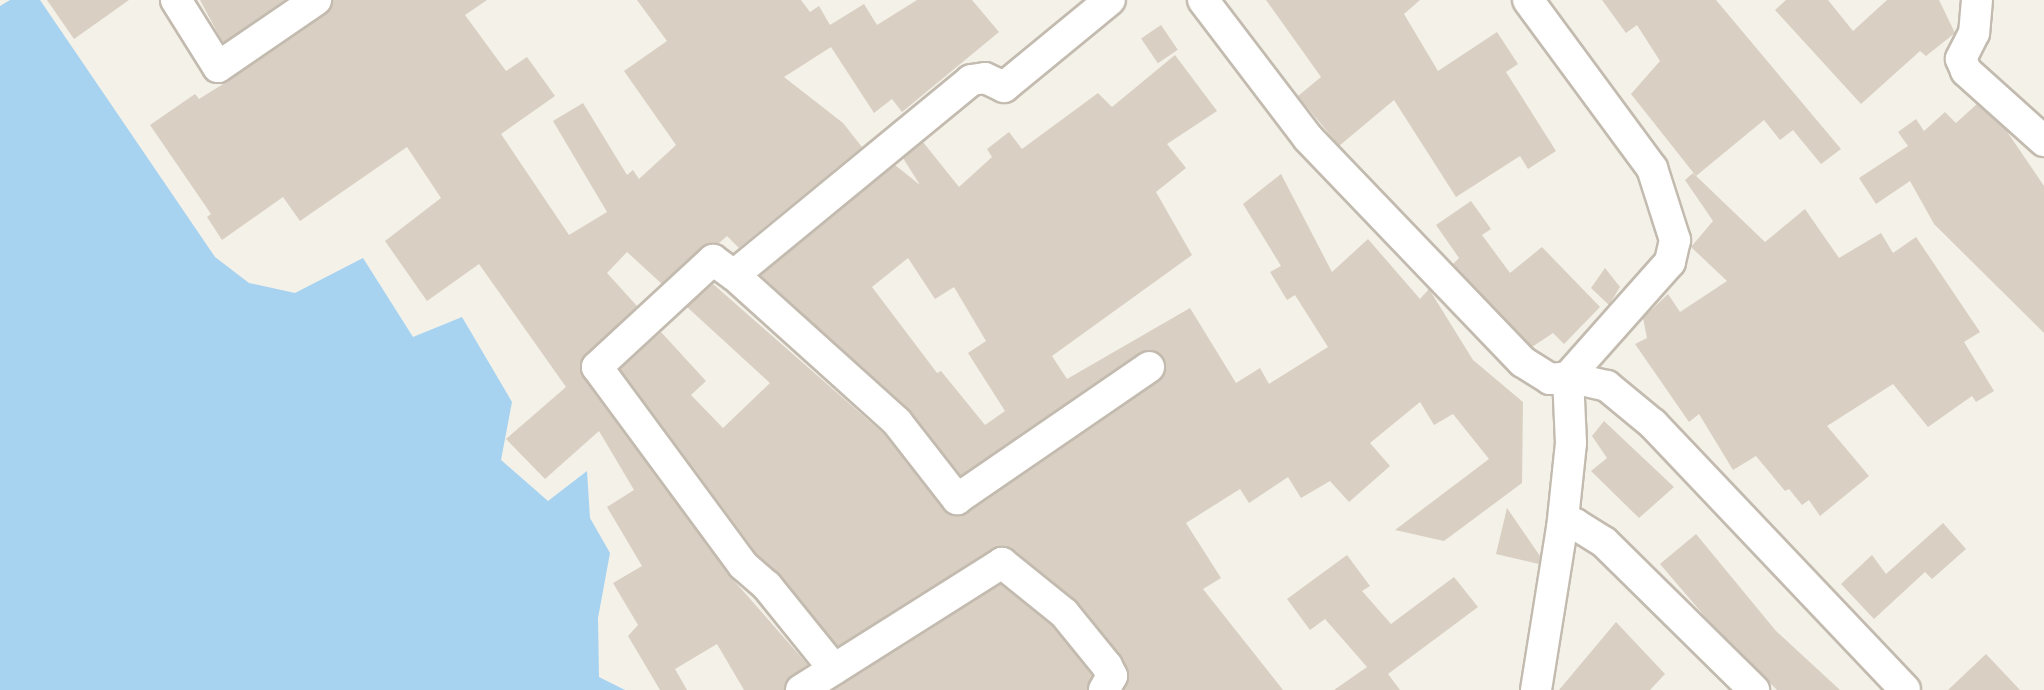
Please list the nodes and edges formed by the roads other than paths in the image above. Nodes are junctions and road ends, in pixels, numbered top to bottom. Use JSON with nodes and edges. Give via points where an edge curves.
{"nodes":[{"id":1,"x":176,"y":0,"type":"edge"},
{"id":2,"x":316,"y":0,"type":"edge"},
{"id":3,"x":1110,"y":0,"type":"edge"},
{"id":4,"x":1203,"y":0,"type":"edge"},
{"id":5,"x":1528,"y":0,"type":"edge"},
{"id":6,"x":1977,"y":0,"type":"edge"},
{"id":7,"x":2044,"y":141,"type":"edge"},
{"id":8,"x":734,"y":274,"type":"junction"},
{"id":9,"x":1149,"y":367,"type":"dead end"},
{"id":10,"x":1568,"y":377,"type":"junction"},
{"id":11,"x":1562,"y":528,"type":"junction"},
{"id":12,"x":834,"y":669,"type":"junction"},
{"id":13,"x":801,"y":690,"type":"edge"},
{"id":14,"x":1104,"y":690,"type":"edge"},
{"id":15,"x":1536,"y":690,"type":"edge"},
{"id":16,"x":1754,"y":690,"type":"edge"},
{"id":17,"x":1905,"y":690,"type":"edge"}],
"edges":[{"from":1,"to":2,"type":"street","via":[[218,67]]},
{"from":3,"to":8,"type":"street","via":[[1004,87],[985,78],[971,80]]},
{"from":4,"to":10,"type":"street","via":[[1308,138],[1499,337],[1537,373]]},
{"from":5,"to":10,"type":"street","via":[[1652,168],[1676,240],[1670,262]]},
{"from":6,"to":7,"type":"street","via":[[1974,33],[1961,59],[1966,71]]},
{"from":8,"to":9,"type":"street","via":[[897,422],[957,499]]},
{"from":8,"to":12,"type":"street","via":[[713,260],[596,369],[655,440],[743,565],[767,586]]},
{"from":10,"to":11,"type":"street","via":[[1571,443]]},
{"from":10,"to":17,"type":"street","via":[[1607,386],[1653,424]]},
{"from":11,"to":15,"type":"street"},
{"from":11,"to":16,"type":"street","via":[[1575,524],[1604,542]]},
{"from":12,"to":13,"type":"street"},
{"from":12,"to":14,"type":"street","via":[[1002,562],[1064,613],[1107,666],[1112,676]]}]}
